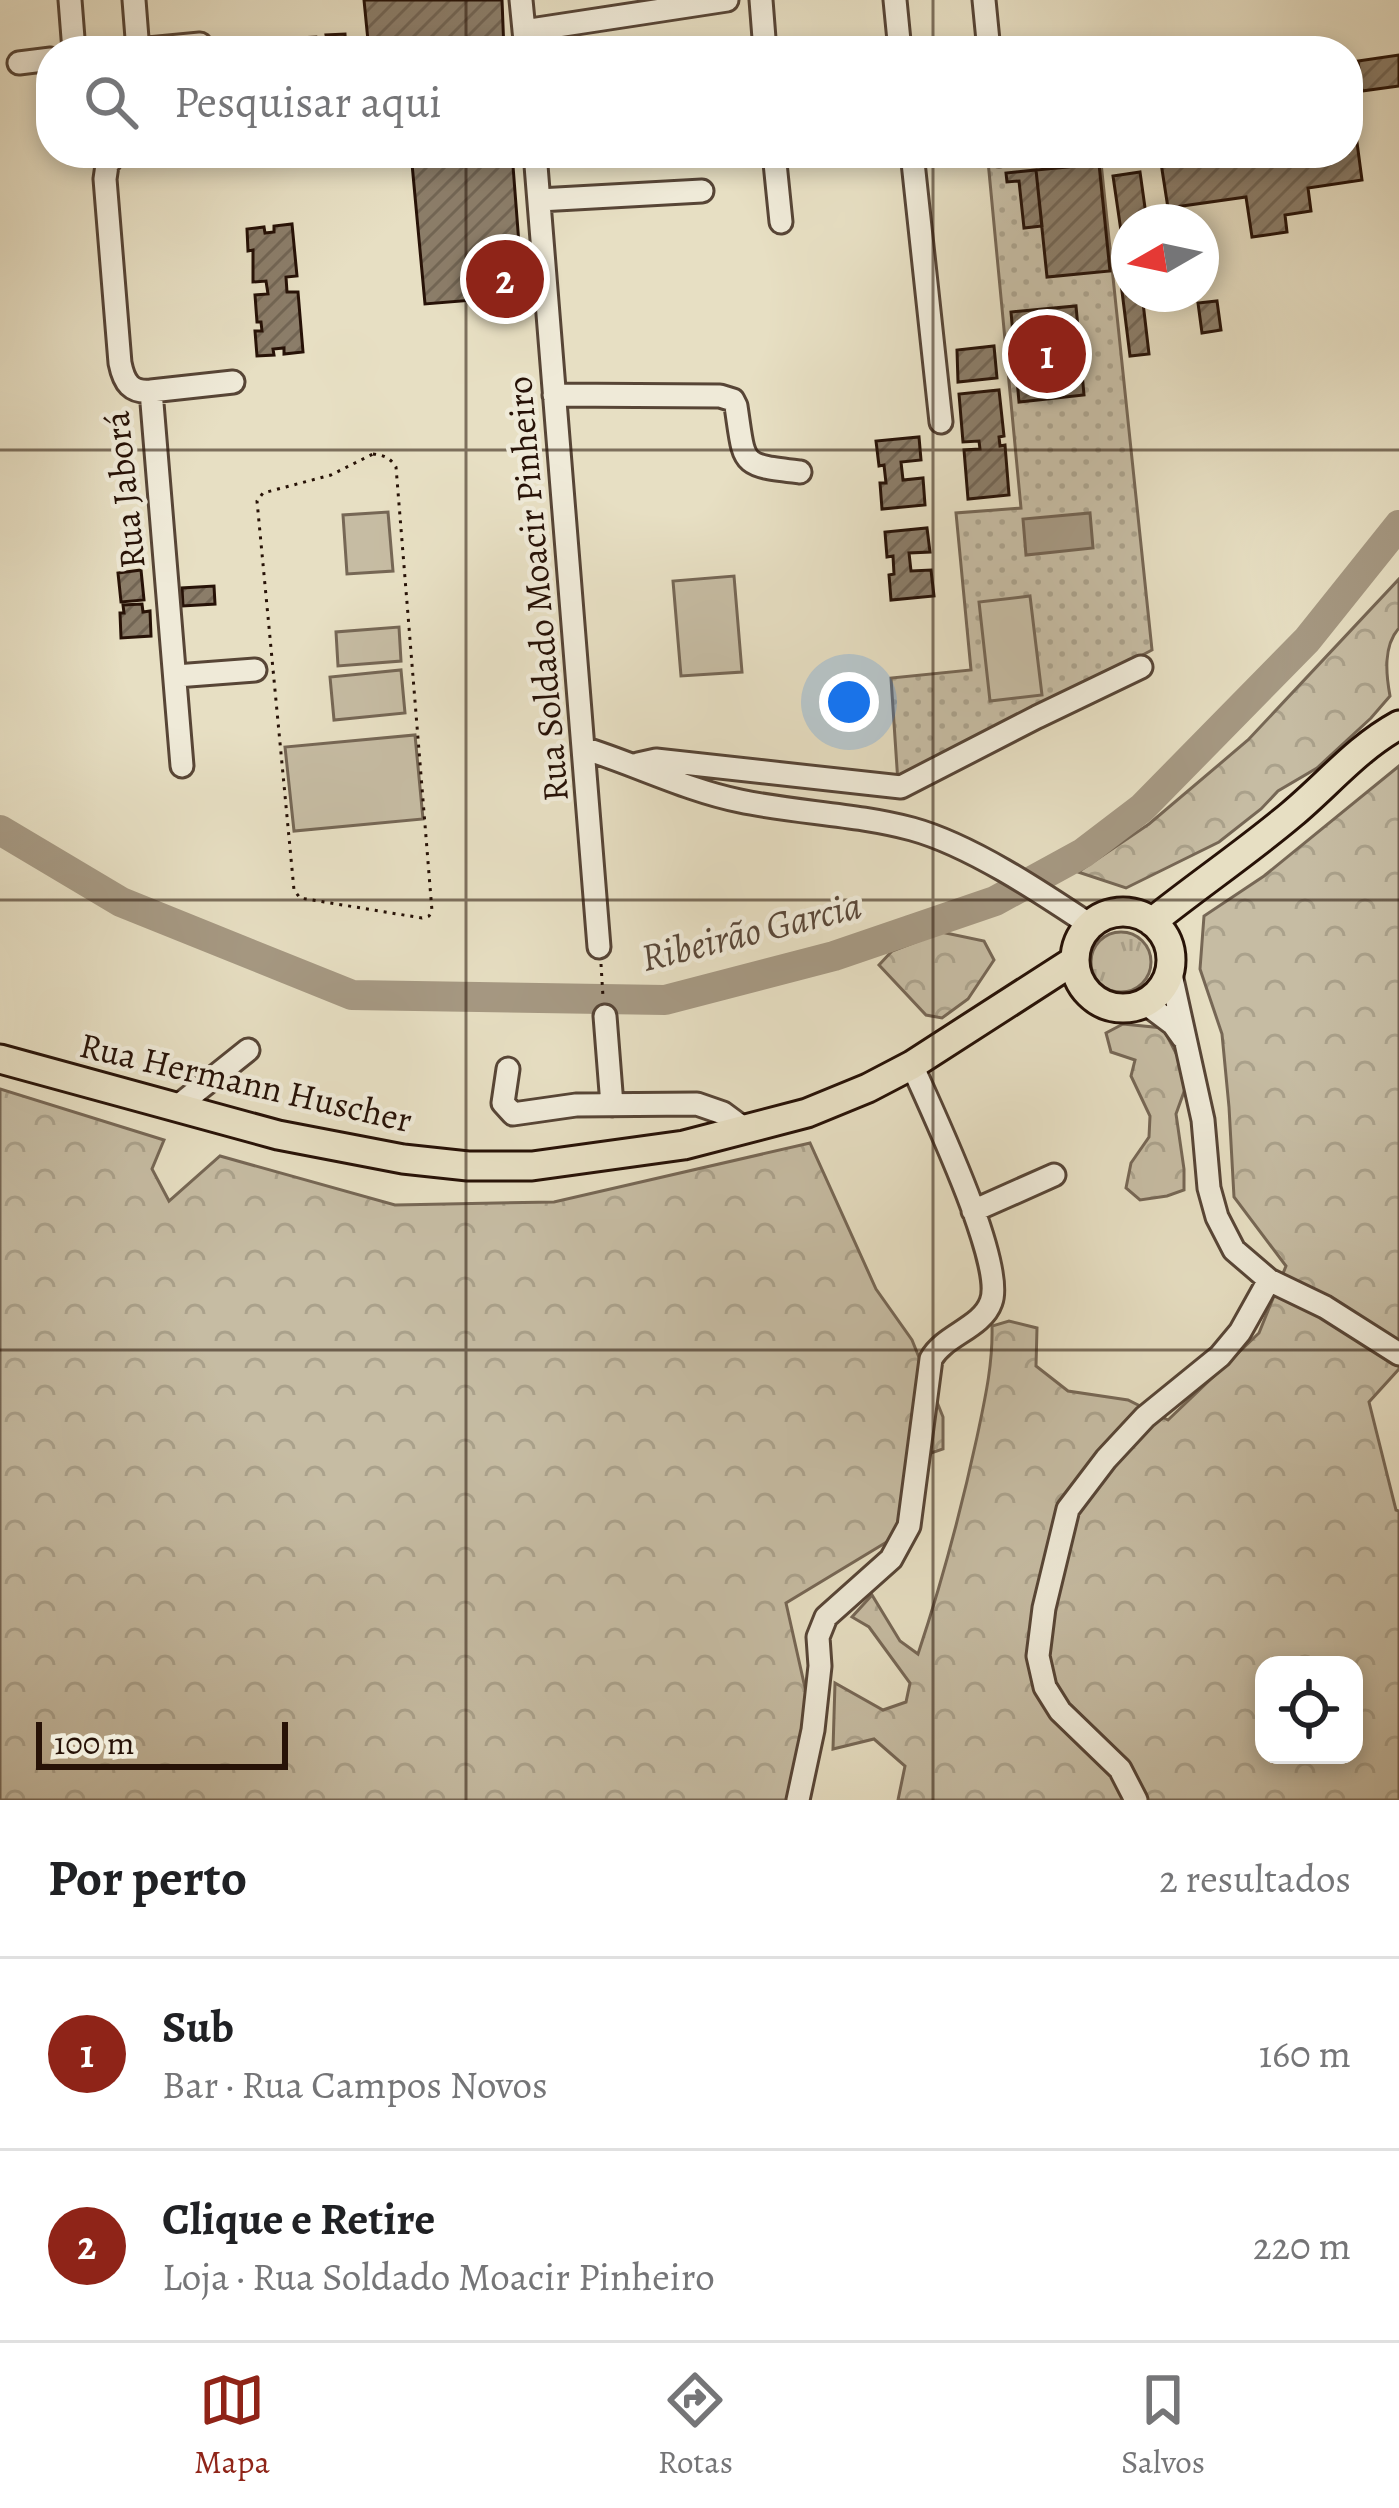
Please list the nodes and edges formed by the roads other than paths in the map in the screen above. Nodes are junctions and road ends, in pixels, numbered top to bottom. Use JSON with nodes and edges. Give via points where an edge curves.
{"nodes":[{"id":1,"x":70,"y":0,"type":"edge"},
{"id":2,"x":134,"y":0,"type":"edge"},
{"id":3,"x":521,"y":0,"type":"edge"},
{"id":4,"x":728,"y":0,"type":"edge"},
{"id":5,"x":761,"y":0,"type":"edge"},
{"id":6,"x":895,"y":0,"type":"edge"},
{"id":7,"x":984,"y":0,"type":"edge"},
{"id":8,"x":73,"y":36,"type":"edge"},
{"id":9,"x":137,"y":36,"type":"edge"},
{"id":10,"x":525,"y":36,"type":"edge"},
{"id":11,"x":550,"y":36,"type":"edge"},
{"id":12,"x":765,"y":36,"type":"edge"},
{"id":13,"x":899,"y":36,"type":"edge"},
{"id":14,"x":988,"y":36,"type":"edge"},
{"id":15,"x":36,"y":61,"type":"edge"},
{"id":16,"x":19,"y":63,"type":"dead end"},
{"id":17,"x":107,"y":168,"type":"edge"},
{"id":18,"x":536,"y":168,"type":"edge"},
{"id":19,"x":776,"y":168,"type":"edge"},
{"id":20,"x":914,"y":168,"type":"edge"},
{"id":21,"x":702,"y":191,"type":"dead end"},
{"id":22,"x":538,"y":200,"type":"junction"},
{"id":23,"x":781,"y":222,"type":"dead end"},
{"id":24,"x":233,"y":382,"type":"dead end"},
{"id":25,"x":151,"y":391,"type":"junction"},
{"id":26,"x":554,"y":395,"type":"junction"},
{"id":27,"x":941,"y":422,"type":"dead end"},
{"id":28,"x":800,"y":472,"type":"dead end"},
{"id":29,"x":1141,"y":668,"type":"dead end"},
{"id":30,"x":255,"y":670,"type":"dead end"},
{"id":31,"x":176,"y":676,"type":"junction"},
{"id":32,"x":1399,"y":725,"type":"edge"},
{"id":33,"x":583,"y":748,"type":"junction"},
{"id":34,"x":633,"y":765,"type":"junction"},
{"id":35,"x":182,"y":766,"type":"dead end"},
{"id":36,"x":1152,"y":922,"type":"junction"},
{"id":37,"x":1090,"y":925,"type":"junction"},
{"id":38,"x":599,"y":947,"type":"road end"},
{"id":39,"x":1075,"y":960,"type":"junction"},
{"id":40,"x":1170,"y":970,"type":"junction"},
{"id":41,"x":1087,"y":993,"type":"junction"},
{"id":42,"x":1016,"y":998,"type":"junction"},
{"id":43,"x":1145,"y":1003,"type":"junction"},
{"id":44,"x":605,"y":1016,"type":"road end"},
{"id":45,"x":1187,"y":1043,"type":"junction"},
{"id":46,"x":248,"y":1050,"type":"dead end"},
{"id":47,"x":0,"y":1059,"type":"edge"},
{"id":48,"x":912,"y":1065,"type":"junction"},
{"id":49,"x":508,"y":1069,"type":"dead end"},
{"id":50,"x":612,"y":1105,"type":"junction"},
{"id":51,"x":178,"y":1106,"type":"junction"},
{"id":52,"x":746,"y":1130,"type":"junction"},
{"id":53,"x":1054,"y":1175,"type":"dead end"},
{"id":54,"x":973,"y":1211,"type":"junction"},
{"id":55,"x":1269,"y":1280,"type":"junction"},
{"id":56,"x":1399,"y":1354,"type":"edge"},
{"id":57,"x":798,"y":1800,"type":"edge"},
{"id":58,"x":1136,"y":1800,"type":"edge"}],
"edges":[{"from":1,"to":8,"type":"street"},
{"from":2,"to":9,"type":"street"},
{"from":3,"to":10,"type":"street"},
{"from":4,"to":11,"type":"street"},
{"from":5,"to":12,"type":"street"},
{"from":6,"to":13,"type":"street"},
{"from":7,"to":14,"type":"street"},
{"from":15,"to":16,"type":"street"},
{"from":17,"to":25,"type":"street","name":"Rua Jaborá","via":[[120,363],[129,387]]},
{"from":18,"to":22,"type":"street","name":"Rua Soldado Moacir Pinheiro"},
{"from":19,"to":23,"type":"street"},
{"from":20,"to":27,"type":"street"},
{"from":21,"to":22,"type":"street"},
{"from":22,"to":26,"type":"street","name":"Rua Soldado Moacir Pinheiro"},
{"from":24,"to":25,"type":"street"},
{"from":25,"to":31,"type":"street","name":"Rua Jaborá"},
{"from":26,"to":28,"type":"street","via":[[733,400],[745,456],[757,467]]},
{"from":26,"to":33,"type":"street","name":"Rua Soldado Moacir Pinheiro"},
{"from":29,"to":34,"type":"street","via":[[901,787],[656,760]]},
{"from":30,"to":31,"type":"street"},
{"from":31,"to":35,"type":"street","name":"Rua Jaborá"},
{"from":32,"to":36,"type":"main road"},
{"from":33,"to":34,"type":"street"},
{"from":33,"to":38,"type":"street","name":"Rua Soldado Moacir Pinheiro"},
{"from":34,"to":37,"type":"street","via":[[740,801],[935,836]]},
{"from":36,"to":37,"type":"main road","via":[[1127,912]]},
{"from":36,"to":40,"type":"main road","via":[[1168,943]]},
{"from":37,"to":39,"type":"main road"},
{"from":39,"to":41,"type":"main road"},
{"from":39,"to":42,"type":"main road","name":"Rua Hermann Huscher"},
{"from":40,"to":43,"type":"main road"},
{"from":40,"to":45,"type":"street"},
{"from":41,"to":42,"type":"main road","name":"Rua Hermann Huscher"},
{"from":41,"to":43,"type":"main road","via":[[1111,1007]]},
{"from":42,"to":48,"type":"main road","name":"Rua Hermann Huscher"},
{"from":43,"to":45,"type":"street"},
{"from":44,"to":50,"type":"street"},
{"from":45,"to":55,"type":"street","via":[[1217,1217],[1234,1250]]},
{"from":46,"to":51,"type":"street"},
{"from":47,"to":51,"type":"main road","name":"Rua Hermann Huscher"},
{"from":48,"to":52,"type":"main road","name":"Rua Hermann Huscher","via":[[807,1113]]},
{"from":48,"to":54,"type":"street"},
{"from":49,"to":50,"type":"street","via":[[503,1102],[513,1114]]},
{"from":50,"to":52,"type":"street","via":[[698,1104]]},
{"from":51,"to":52,"type":"main road","name":"Rua Hermann Huscher","via":[[278,1135],[467,1166],[622,1156]]},
{"from":53,"to":54,"type":"street"},
{"from":54,"to":57,"type":"street","via":[[993,1275],[991,1305],[931,1359],[909,1526],[891,1559],[826,1617],[818,1637],[813,1730]]},
{"from":55,"to":56,"type":"street"},
{"from":55,"to":58,"type":"street","via":[[1220,1356],[1145,1417],[1068,1509],[1044,1608],[1038,1656],[1045,1687],[1120,1768]]}]}
